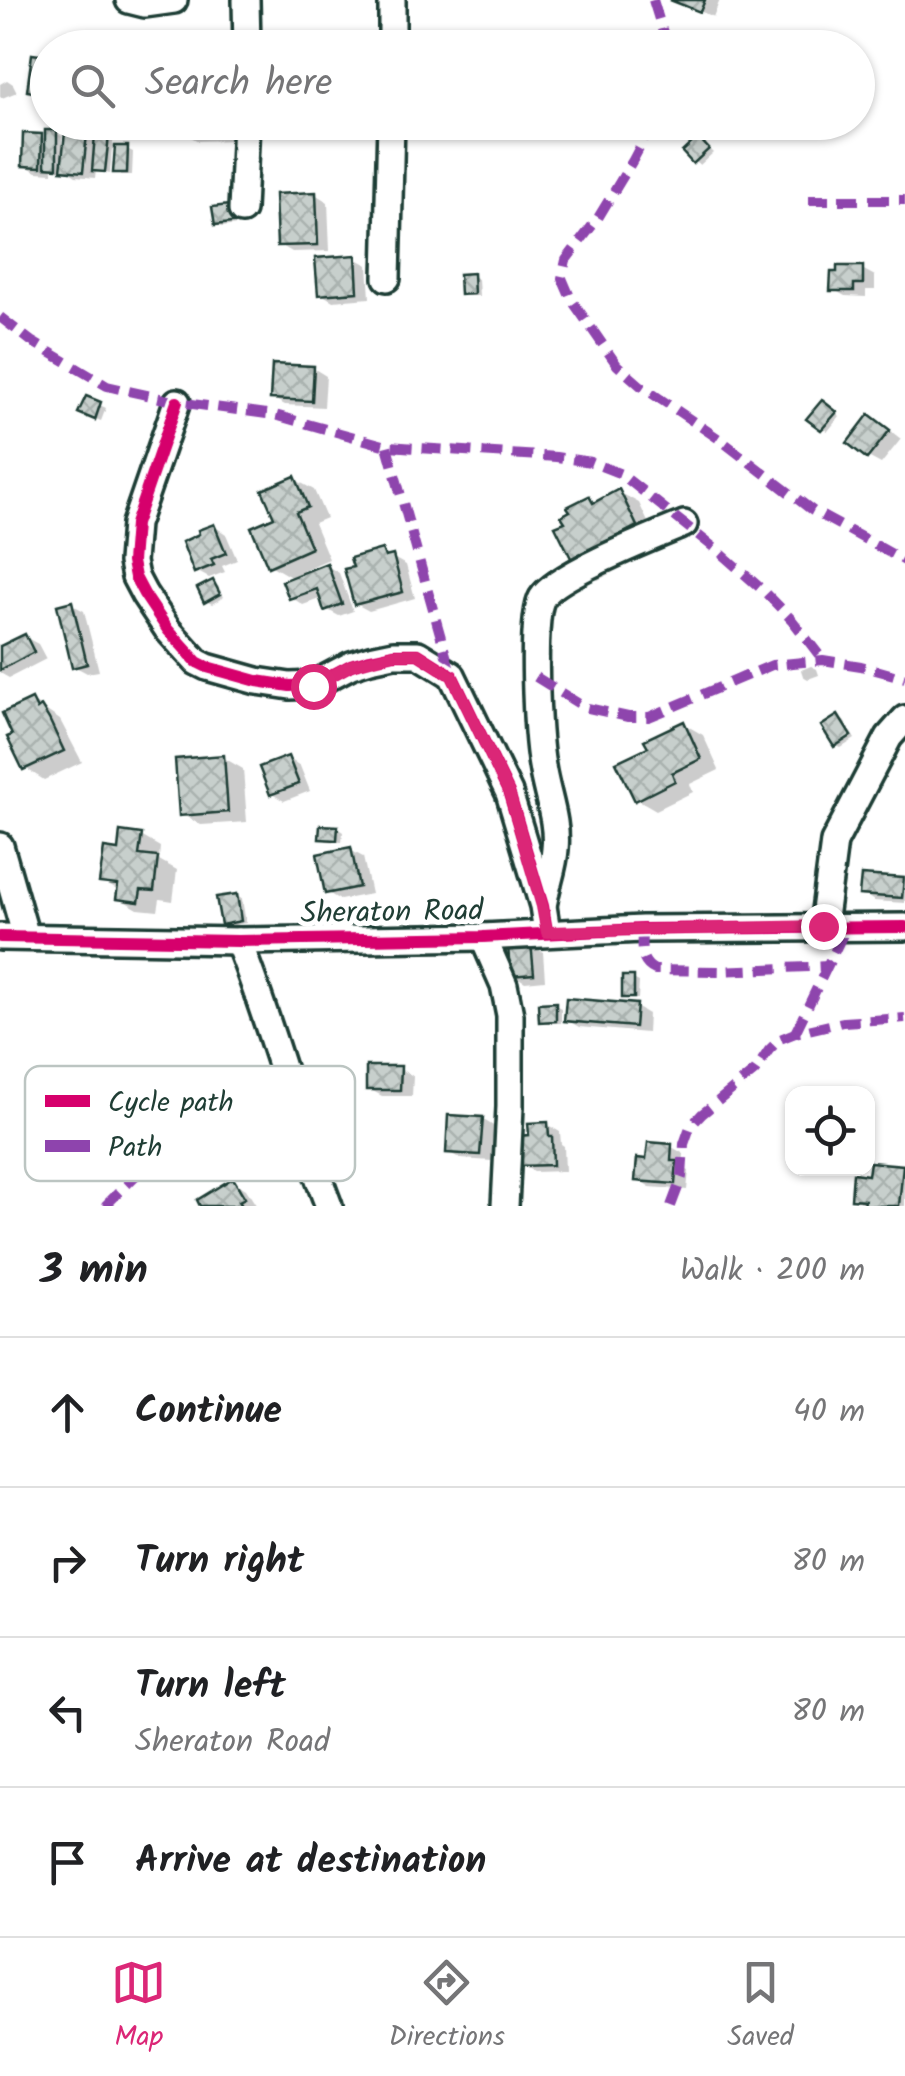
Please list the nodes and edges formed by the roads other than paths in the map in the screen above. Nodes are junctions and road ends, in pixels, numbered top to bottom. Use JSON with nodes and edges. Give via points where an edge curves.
{"nodes":[{"id":1,"x":130,"y":0,"type":"edge"},
{"id":2,"x":174,"y":0,"type":"edge"},
{"id":3,"x":246,"y":0,"type":"edge"},
{"id":4,"x":392,"y":0,"type":"edge"},
{"id":5,"x":246,"y":30,"type":"edge"},
{"id":6,"x":392,"y":30,"type":"edge"},
{"id":7,"x":245,"y":140,"type":"edge"},
{"id":8,"x":391,"y":140,"type":"edge"},
{"id":9,"x":242,"y":210,"type":"dead end"},
{"id":10,"x":387,"y":278,"type":"dead end"},
{"id":11,"x":177,"y":402,"type":"dead end"},
{"id":12,"x":684,"y":524,"type":"dead end"},
{"id":13,"x":905,"y":718,"type":"edge"},
{"id":14,"x":0,"y":846,"type":"edge"},
{"id":15,"x":542,"y":906,"type":"junction"},
{"id":16,"x":823,"y":926,"type":"junction"},
{"id":17,"x":905,"y":927,"type":"edge"},
{"id":18,"x":547,"y":932,"type":"junction"},
{"id":19,"x":0,"y":937,"type":"edge"},
{"id":20,"x":26,"y":937,"type":"junction"},
{"id":21,"x":483,"y":937,"type":"junction"},
{"id":22,"x":238,"y":941,"type":"junction"},
{"id":23,"x":282,"y":1066,"type":"edge"},
{"id":24,"x":319,"y":1181,"type":"edge"},
{"id":25,"x":329,"y":1206,"type":"edge"},
{"id":26,"x":506,"y":1206,"type":"edge"}],
"edges":[{"from":1,"to":2,"type":"street"},
{"from":3,"to":5,"type":"street"},
{"from":4,"to":6,"type":"street"},
{"from":7,"to":9,"type":"street"},
{"from":8,"to":10,"type":"street"},
{"from":11,"to":15,"type":"street","via":[[135,524],[132,562],[168,630],[197,662],[257,681],[313,686],[351,665],[394,654],[418,654],[452,676],[509,793]]},
{"from":12,"to":15,"type":"street","via":[[595,562],[542,596],[536,677],[555,848]]},
{"from":13,"to":16,"type":"street","via":[[834,842]]},
{"from":14,"to":20,"type":"street"},
{"from":15,"to":18,"type":"street"},
{"from":16,"to":17,"type":"street","name":"Sheraton Road"},
{"from":16,"to":18,"type":"street","name":"Sheraton Road"},
{"from":18,"to":21,"type":"street","name":"Sheraton Road"},
{"from":19,"to":20,"type":"street","name":"Sheraton Road"},
{"from":20,"to":22,"type":"street","name":"Sheraton Road"},
{"from":21,"to":22,"type":"street","name":"Sheraton Road"},
{"from":21,"to":26,"type":"street","via":[[510,1015]]},
{"from":22,"to":23,"type":"street"},
{"from":24,"to":25,"type":"street"}]}
